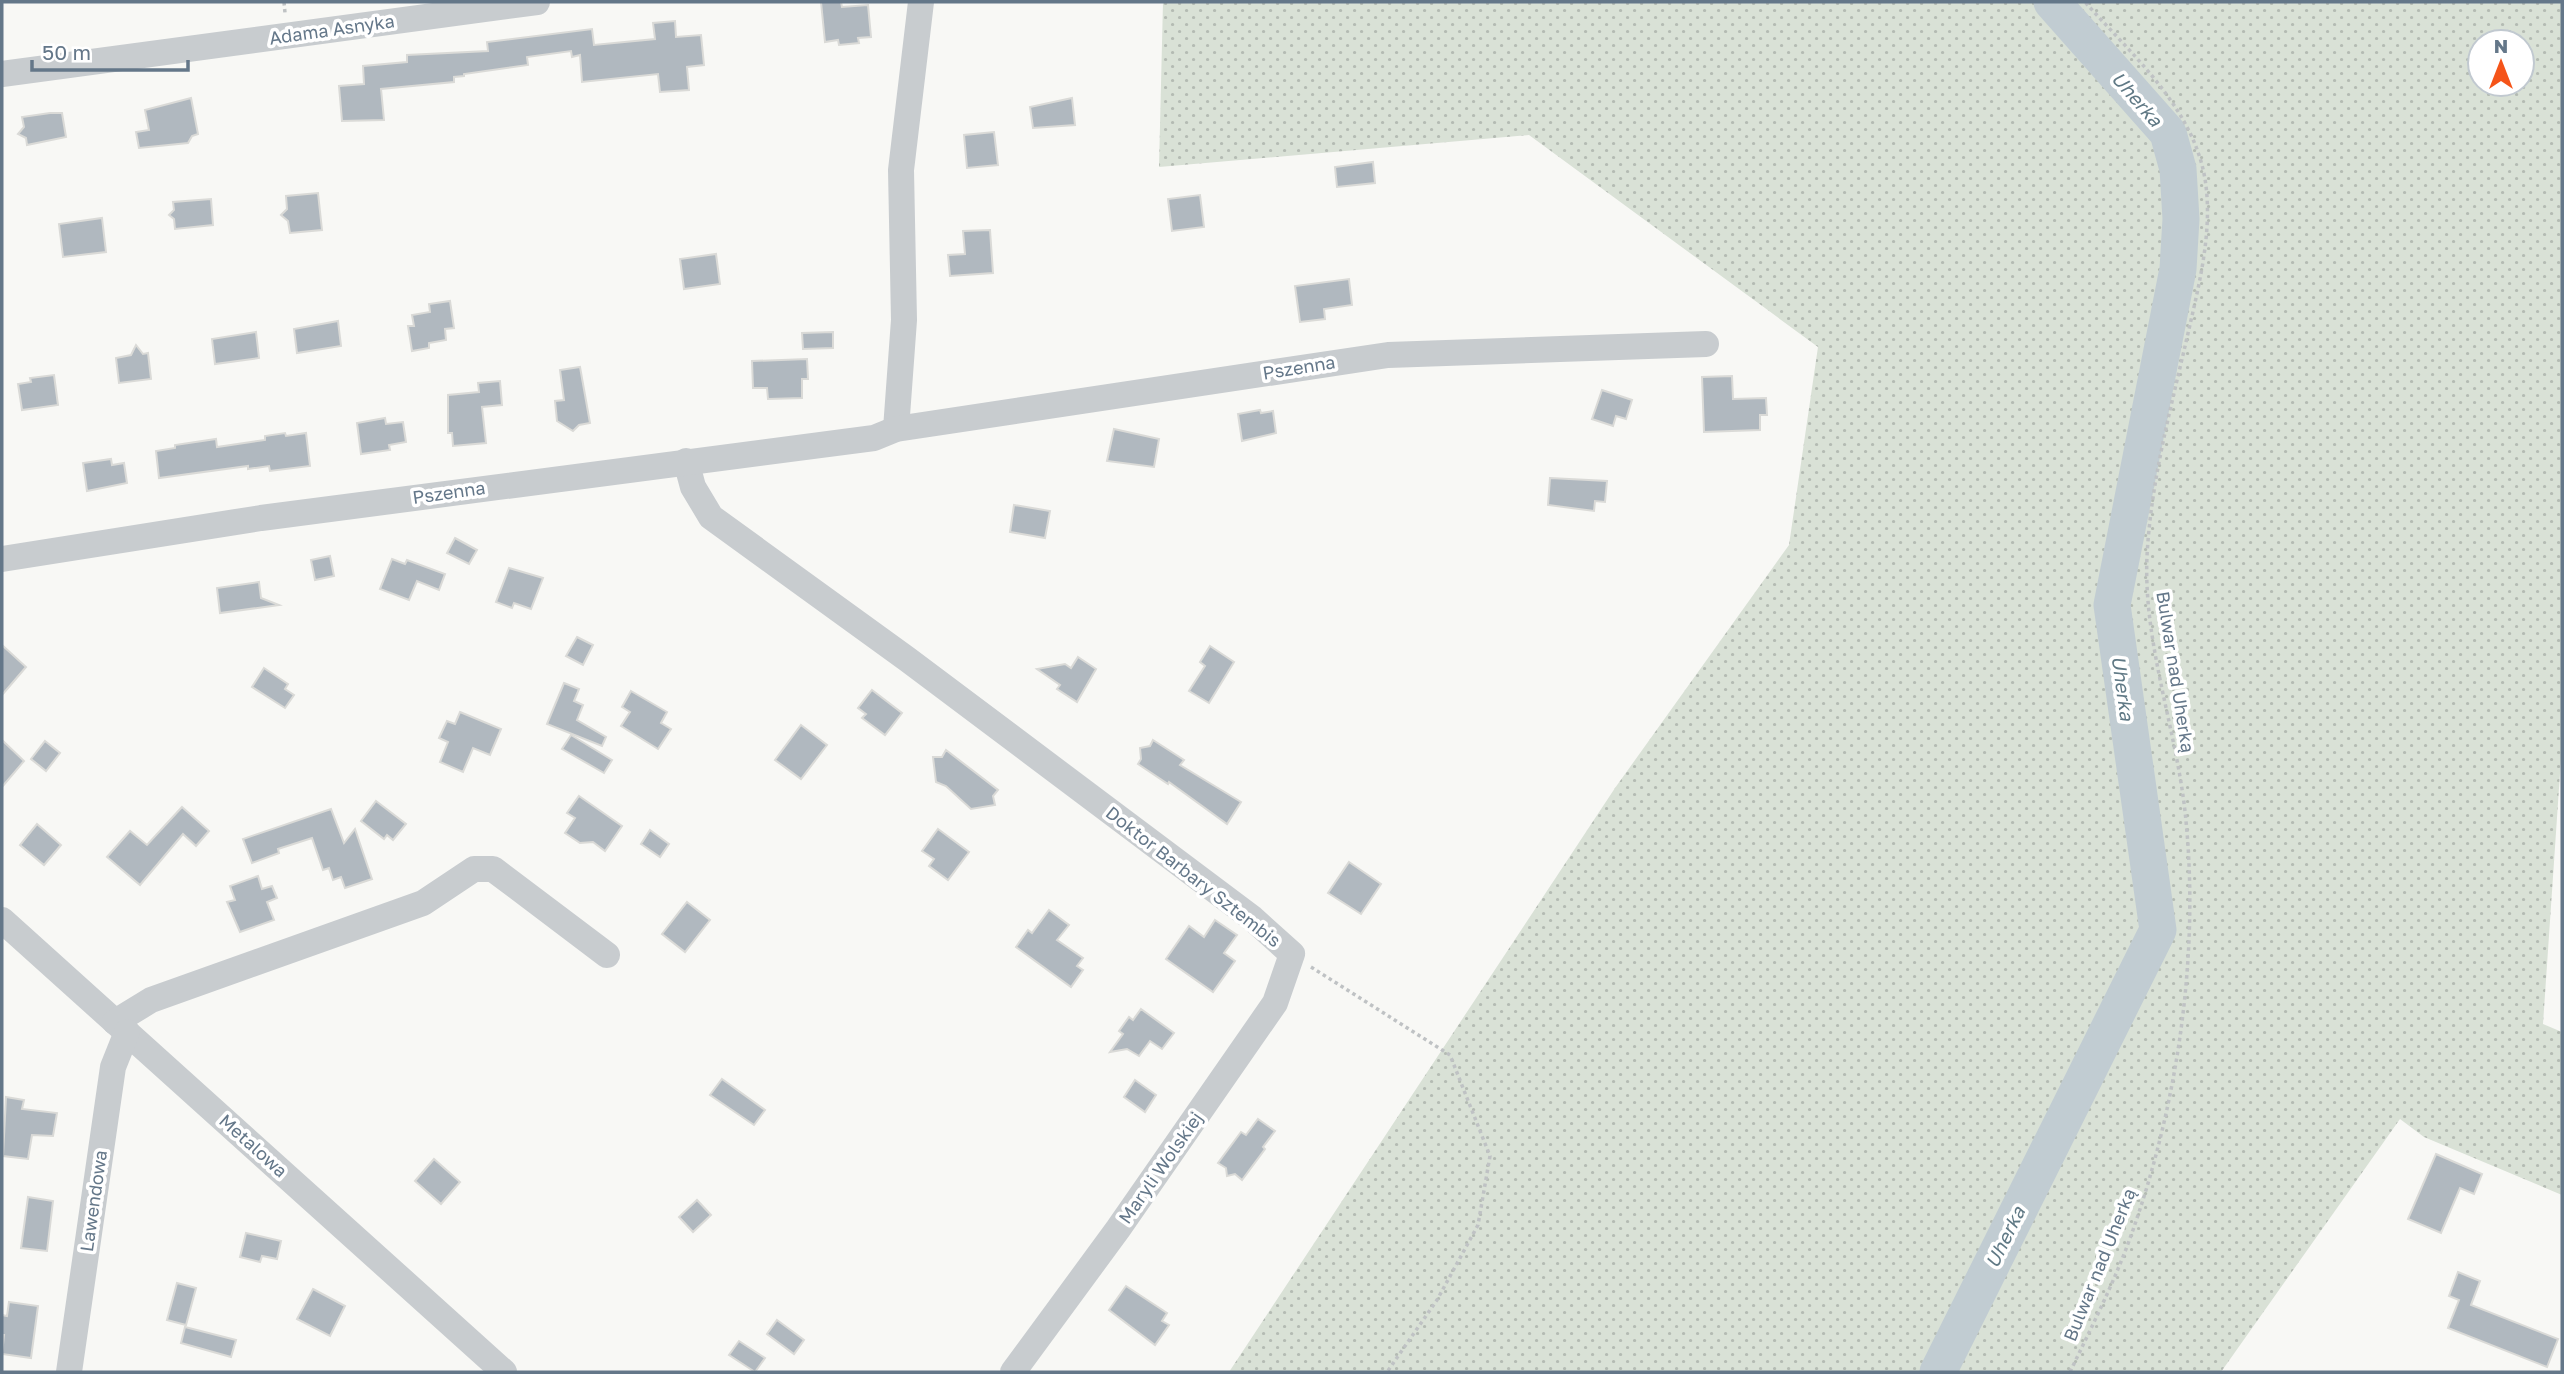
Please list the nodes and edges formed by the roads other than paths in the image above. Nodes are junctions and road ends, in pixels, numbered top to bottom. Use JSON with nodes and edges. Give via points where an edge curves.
{"nodes":[{"id":1,"x":537,"y":2,"type":"edge"},
{"id":2,"x":921,"y":2,"type":"edge"},
{"id":3,"x":2,"y":74,"type":"edge"},
{"id":4,"x":1706,"y":344,"type":"dead end"},
{"id":5,"x":896,"y":429,"type":"junction"},
{"id":6,"x":686,"y":461,"type":"junction"},
{"id":7,"x":2,"y":559,"type":"edge"},
{"id":8,"x":2,"y":920,"type":"edge"},
{"id":9,"x":1292,"y":954,"type":"joint"},
{"id":10,"x":607,"y":955,"type":"dead end"},
{"id":11,"x":121,"y":1027,"type":"junction"},
{"id":12,"x":69,"y":1372,"type":"edge"},
{"id":13,"x":504,"y":1372,"type":"edge"},
{"id":14,"x":1013,"y":1372,"type":"edge"}],
"edges":[{"from":1,"to":3,"type":"street","name":"Adama Asnyka"},
{"from":2,"to":5,"type":"street","via":[[901,170],[904,320]]},
{"from":4,"to":5,"type":"street","name":"Pszenna","via":[[1388,355]]},
{"from":5,"to":6,"type":"street","name":"Pszenna","via":[[874,438]]},
{"from":6,"to":7,"type":"street","name":"Pszenna"},
{"from":6,"to":9,"type":"street","name":"Doktor Barbary Sztembis","via":[[692,487],[711,517],[907,659],[1230,902]]},
{"from":8,"to":11,"type":"street","name":"Metalowa"},
{"from":9,"to":14,"type":"street","name":"Maryli Wolskiej","via":[[1275,1003]]},
{"from":10,"to":11,"type":"street","via":[[493,869],[474,869],[423,903],[151,1000]]},
{"from":11,"to":12,"type":"street","name":"Lawendowa"},
{"from":11,"to":13,"type":"street","name":"Metalowa"}]}
